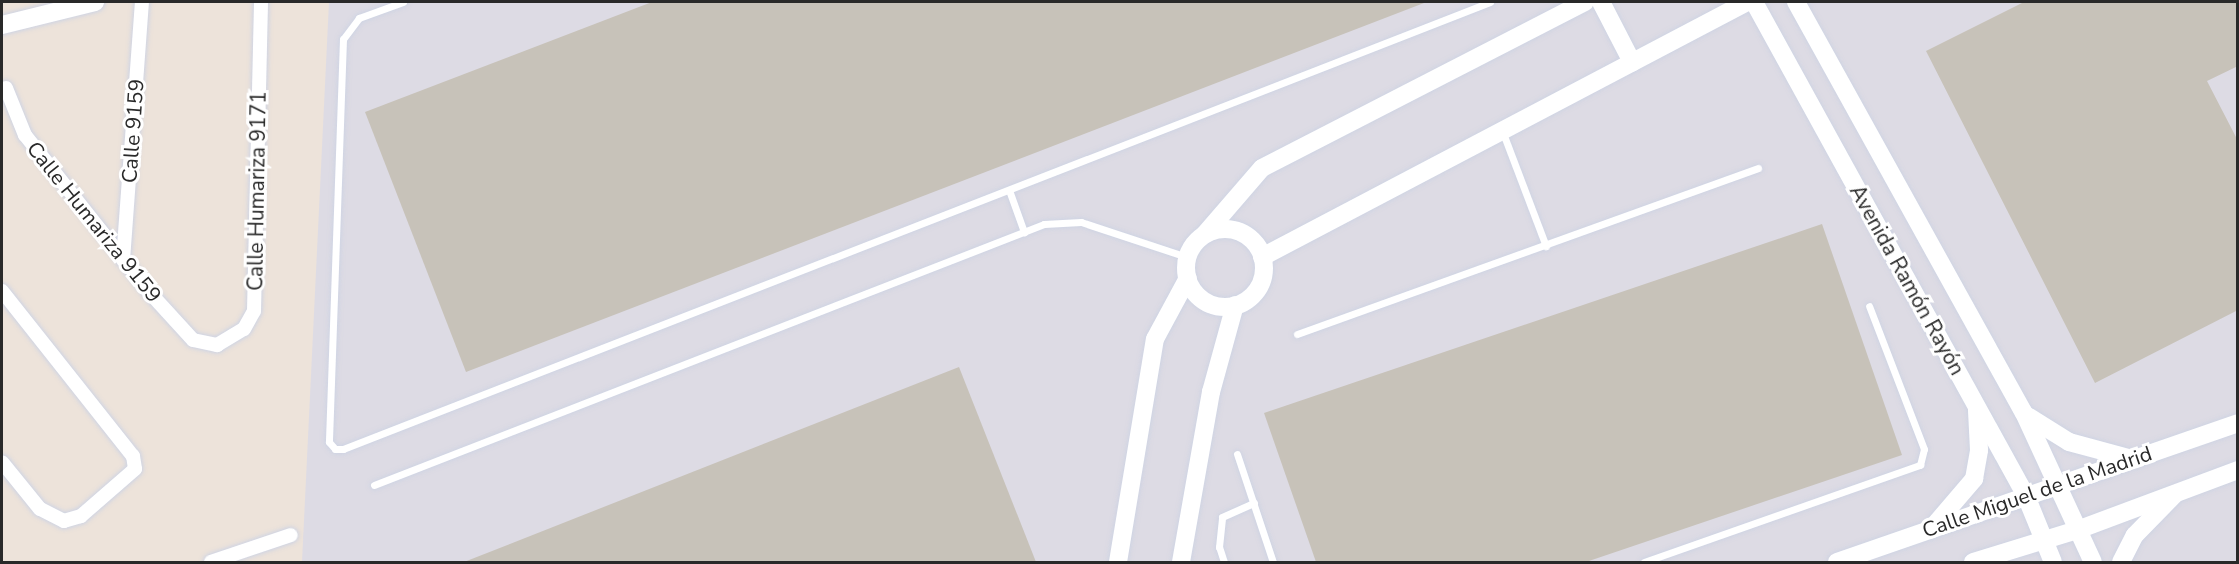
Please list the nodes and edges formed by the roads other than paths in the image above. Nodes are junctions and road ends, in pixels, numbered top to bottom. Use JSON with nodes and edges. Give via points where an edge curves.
{"nodes":[{"id":1,"x":95,"y":2,"type":"edge"},
{"id":2,"x":142,"y":2,"type":"edge"},
{"id":3,"x":261,"y":2,"type":"edge"},
{"id":4,"x":403,"y":2,"type":"edge"},
{"id":5,"x":1490,"y":2,"type":"edge"},
{"id":6,"x":1586,"y":2,"type":"edge"},
{"id":7,"x":1601,"y":2,"type":"edge"},
{"id":8,"x":1747,"y":2,"type":"edge"},
{"id":9,"x":1754,"y":2,"type":"edge"},
{"id":10,"x":1796,"y":2,"type":"edge"},
{"id":11,"x":2,"y":25,"type":"edge"},
{"id":12,"x":1632,"y":62,"type":"junction"},
{"id":13,"x":6,"y":88,"type":"dead end"},
{"id":14,"x":1502,"y":131,"type":"junction"},
{"id":15,"x":1758,"y":168,"type":"dead end"},
{"id":16,"x":1008,"y":190,"type":"junction"},
{"id":17,"x":1024,"y":232,"type":"junction"},
{"id":18,"x":1205,"y":234,"type":"junction"},
{"id":19,"x":1546,"y":246,"type":"junction"},
{"id":20,"x":1188,"y":257,"type":"junction"},
{"id":21,"x":1262,"y":258,"type":"junction"},
{"id":22,"x":123,"y":260,"type":"junction"},
{"id":23,"x":1188,"y":278,"type":"junction"},
{"id":24,"x":2,"y":291,"type":"edge"},
{"id":25,"x":1235,"y":305,"type":"junction"},
{"id":26,"x":1869,"y":306,"type":"dead end"},
{"id":27,"x":1297,"y":334,"type":"dead end"},
{"id":28,"x":200,"y":345,"type":"joint"},
{"id":29,"x":1976,"y":405,"type":"junction"},
{"id":30,"x":2024,"y":413,"type":"junction"},
{"id":31,"x":2238,"y":423,"type":"edge"},
{"id":32,"x":1238,"y":454,"type":"dead end"},
{"id":33,"x":2132,"y":459,"type":"junction"},
{"id":34,"x":2,"y":462,"type":"edge"},
{"id":35,"x":2238,"y":470,"type":"edge"},
{"id":36,"x":374,"y":485,"type":"dead end"},
{"id":37,"x":2060,"y":485,"type":"junction"},
{"id":38,"x":2180,"y":490,"type":"junction"},
{"id":39,"x":2026,"y":496,"type":"junction"},
{"id":40,"x":1254,"y":503,"type":"junction"},
{"id":41,"x":2080,"y":529,"type":"junction"},
{"id":42,"x":1930,"y":531,"type":"junction"},
{"id":43,"x":291,"y":535,"type":"dead end"},
{"id":44,"x":2044,"y":541,"type":"junction"},
{"id":45,"x":233,"y":559,"type":"edge"},
{"id":46,"x":211,"y":562,"type":"edge"},
{"id":47,"x":1118,"y":562,"type":"edge"},
{"id":48,"x":1181,"y":562,"type":"edge"},
{"id":49,"x":1224,"y":562,"type":"edge"},
{"id":50,"x":1273,"y":562,"type":"edge"},
{"id":51,"x":1644,"y":562,"type":"edge"},
{"id":52,"x":1837,"y":562,"type":"edge"},
{"id":53,"x":1973,"y":562,"type":"edge"},
{"id":54,"x":2053,"y":562,"type":"edge"},
{"id":55,"x":2093,"y":562,"type":"edge"},
{"id":56,"x":2121,"y":562,"type":"edge"}],
"edges":[{"from":1,"to":11,"type":"main road"},
{"from":2,"to":22,"type":"street","name":"Calle 9159"},
{"from":3,"to":28,"type":"street","name":"Calle Humariza 9171","via":[[254,311],[236,336],[217,345]]},
{"from":4,"to":16,"type":"lane","via":[[359,18],[343,39],[329,441],[335,449],[343,450]]},
{"from":5,"to":16,"type":"lane"},
{"from":6,"to":18,"type":"main road","via":[[1262,168]]},
{"from":7,"to":12,"type":"main road"},
{"from":8,"to":12,"type":"main road"},
{"from":9,"to":29,"type":"main road","name":"Avenida Ramón Rayón"},
{"from":10,"to":30,"type":"main road","name":"Avenida Ramón Rayón"},
{"from":12,"to":14,"type":"main road"},
{"from":13,"to":22,"type":"street","name":"Calle Humariza 9159","via":[[25,135]]},
{"from":14,"to":19,"type":"lane"},
{"from":14,"to":21,"type":"main road"},
{"from":15,"to":19,"type":"lane"},
{"from":16,"to":17,"type":"lane"},
{"from":17,"to":20,"type":"lane","via":[[1044,224],[1081,222]]},
{"from":17,"to":36,"type":"lane"},
{"from":18,"to":20,"type":"main road"},
{"from":18,"to":21,"type":"main road","via":[[1225,229],[1244,234]]},
{"from":19,"to":27,"type":"lane"},
{"from":20,"to":23,"type":"main road"},
{"from":21,"to":25,"type":"main road","via":[[1258,287]]},
{"from":22,"to":28,"type":"street","name":"Calle Humariza 9159"},
{"from":23,"to":25,"type":"main road","via":[[1206,301]]},
{"from":23,"to":47,"type":"main road","via":[[1155,339]]},
{"from":24,"to":34,"type":"street","via":[[133,456],[135,469],[81,516],[64,521],[40,509]]},
{"from":25,"to":48,"type":"main road","via":[[1211,392]]},
{"from":26,"to":51,"type":"lane","via":[[1924,449],[1920,465]]},
{"from":29,"to":39,"type":"main road","name":"Avenida Ramón Rayón"},
{"from":29,"to":42,"type":"main road","via":[[1979,450],[1974,479]]},
{"from":30,"to":33,"type":"main road","via":[[2069,442]]},
{"from":30,"to":37,"type":"main road","name":"Avenida Ramón Rayón"},
{"from":31,"to":33,"type":"main road","name":"Calle Miguel de la Madrid"},
{"from":32,"to":40,"type":"lane"},
{"from":33,"to":37,"type":"main road","name":"Calle Miguel de la Madrid"},
{"from":35,"to":38,"type":"main road"},
{"from":37,"to":39,"type":"main road","name":"Calle Miguel de la Madrid"},
{"from":37,"to":41,"type":"main road","name":"Avenida Ramón Rayón"},
{"from":38,"to":41,"type":"main road"},
{"from":38,"to":56,"type":"main road","via":[[2135,535]]},
{"from":39,"to":42,"type":"main road","name":"Calle Miguel de la Madrid"},
{"from":39,"to":44,"type":"main road","name":"Avenida Ramón Rayón"},
{"from":40,"to":49,"type":"lane","via":[[1222,517],[1219,547]]},
{"from":40,"to":50,"type":"lane"},
{"from":41,"to":44,"type":"main road"},
{"from":41,"to":55,"type":"main road","name":"Avenida Ramón Rayón"},
{"from":42,"to":52,"type":"main road","name":"Calle Miguel de la Madrid"},
{"from":43,"to":45,"type":"street"},
{"from":44,"to":53,"type":"main road"},
{"from":44,"to":54,"type":"main road","name":"Avenida Ramón Rayón"},
{"from":45,"to":46,"type":"street"}]}
